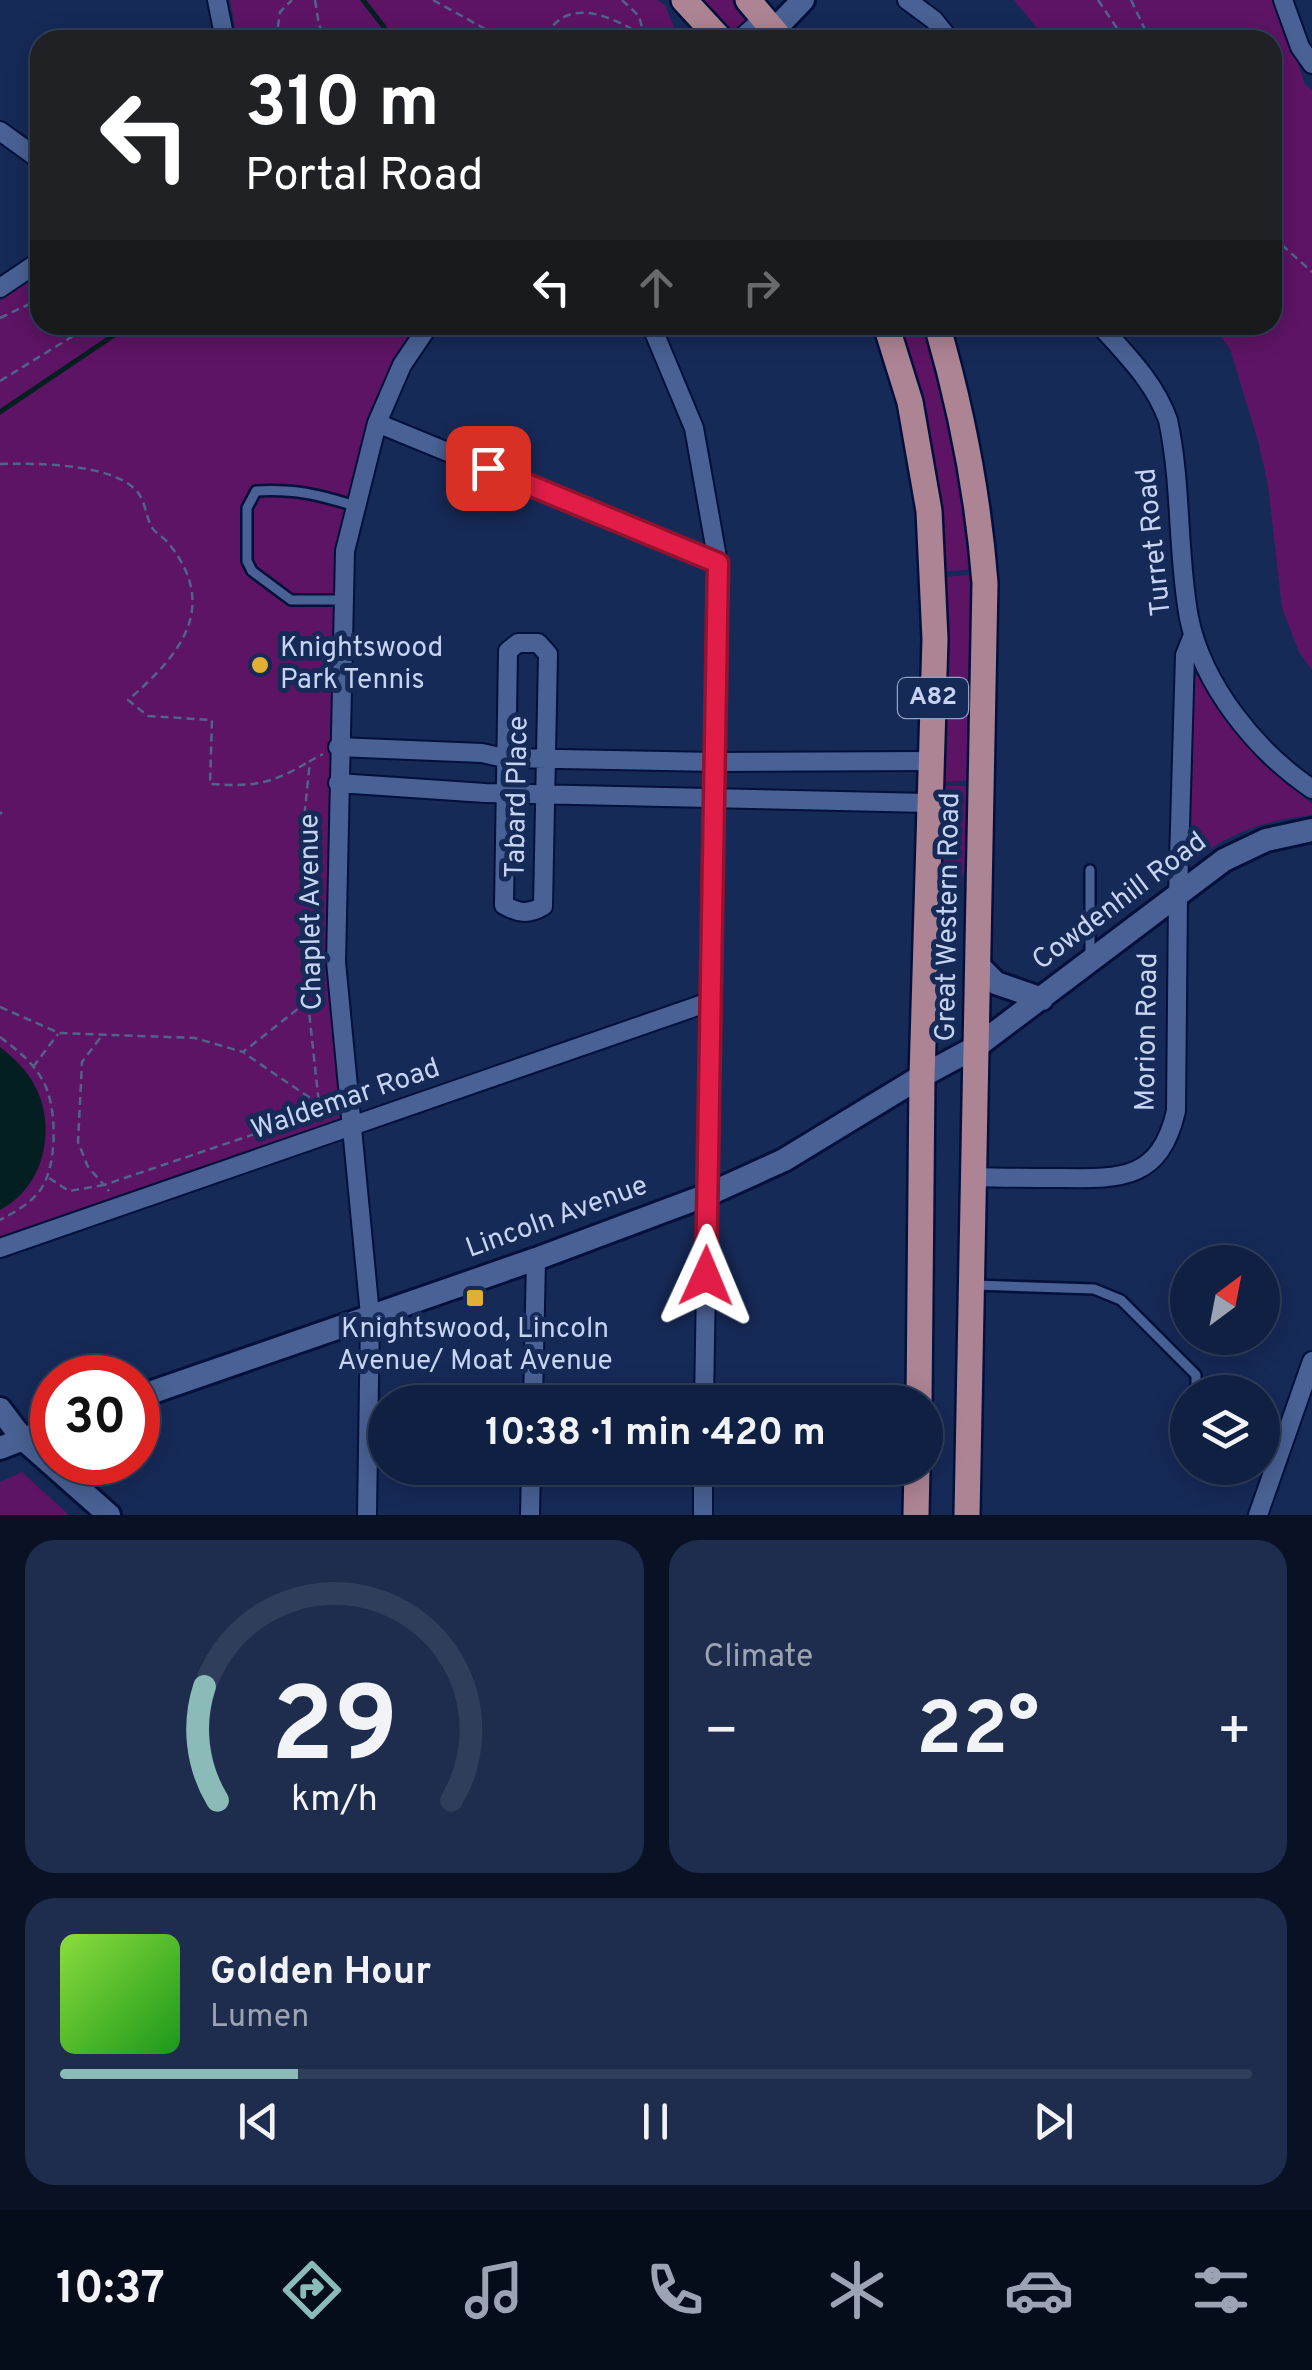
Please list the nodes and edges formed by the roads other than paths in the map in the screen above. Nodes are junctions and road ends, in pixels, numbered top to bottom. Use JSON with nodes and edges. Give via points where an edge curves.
{"nodes":[{"id":1,"x":218,"y":0,"type":"edge"},
{"id":2,"x":684,"y":0,"type":"edge"},
{"id":3,"x":907,"y":0,"type":"edge"},
{"id":4,"x":1283,"y":0,"type":"edge"},
{"id":5,"x":801,"y":4,"type":"edge"},
{"id":6,"x":766,"y":26,"type":"edge"},
{"id":7,"x":224,"y":30,"type":"edge"},
{"id":8,"x":712,"y":30,"type":"edge"},
{"id":9,"x":942,"y":30,"type":"edge"},
{"id":10,"x":1312,"y":64,"type":"edge"},
{"id":11,"x":0,"y":131,"type":"edge"},
{"id":12,"x":30,"y":153,"type":"edge"},
{"id":13,"x":30,"y":268,"type":"edge"},
{"id":14,"x":0,"y":288,"type":"edge"},
{"id":15,"x":423,"y":335,"type":"edge"},
{"id":16,"x":655,"y":335,"type":"edge"},
{"id":17,"x":889,"y":335,"type":"edge"},
{"id":18,"x":940,"y":335,"type":"edge"},
{"id":19,"x":1109,"y":335,"type":"edge"},
{"id":20,"x":377,"y":423,"type":"junction"},
{"id":21,"x":355,"y":506,"type":"junction"},
{"id":22,"x":718,"y":563,"type":"junction"},
{"id":23,"x":343,"y":600,"type":"junction"},
{"id":24,"x":1193,"y":635,"type":"junction"},
{"id":25,"x":338,"y":747,"type":"junction"},
{"id":26,"x":546,"y":757,"type":"junction"},
{"id":27,"x":504,"y":758,"type":"junction"},
{"id":28,"x":930,"y":761,"type":"junction"},
{"id":29,"x":716,"y":762,"type":"junction"},
{"id":30,"x":338,"y":783,"type":"junction"},
{"id":31,"x":1312,"y":789,"type":"edge"},
{"id":32,"x":505,"y":793,"type":"junction"},
{"id":33,"x":546,"y":794,"type":"junction"},
{"id":34,"x":714,"y":797,"type":"junction"},
{"id":35,"x":928,"y":803,"type":"junction"},
{"id":36,"x":1312,"y":830,"type":"edge"},
{"id":37,"x":1090,"y":870,"type":"dead end"},
{"id":38,"x":1178,"y":895,"type":"junction"},
{"id":39,"x":1090,"y":964,"type":"junction"},
{"id":40,"x":978,"y":965,"type":"junction"},
{"id":41,"x":1042,"y":999,"type":"junction"},
{"id":42,"x":709,"y":1002,"type":"junction"},
{"id":43,"x":976,"y":1047,"type":"junction"},
{"id":44,"x":922,"y":1076,"type":"junction"},
{"id":45,"x":352,"y":1127,"type":"junction"},
{"id":46,"x":974,"y":1177,"type":"junction"},
{"id":47,"x":707,"y":1195,"type":"junction"},
{"id":48,"x":0,"y":1248,"type":"edge"},
{"id":49,"x":536,"y":1259,"type":"junction"},
{"id":50,"x":973,"y":1284,"type":"junction"},
{"id":51,"x":370,"y":1315,"type":"junction"},
{"id":52,"x":1312,"y":1361,"type":"edge"},
{"id":53,"x":1195,"y":1375,"type":"edge"},
{"id":54,"x":532,"y":1385,"type":"edge"},
{"id":55,"x":704,"y":1385,"type":"edge"},
{"id":56,"x":919,"y":1385,"type":"edge"},
{"id":57,"x":160,"y":1390,"type":"edge"},
{"id":58,"x":0,"y":1409,"type":"edge"},
{"id":59,"x":30,"y":1435,"type":"edge"},
{"id":60,"x":22,"y":1438,"type":"junction"},
{"id":61,"x":0,"y":1448,"type":"edge"},
{"id":62,"x":531,"y":1485,"type":"edge"},
{"id":63,"x":704,"y":1485,"type":"edge"},
{"id":64,"x":917,"y":1485,"type":"edge"},
{"id":65,"x":109,"y":1515,"type":"edge"},
{"id":66,"x":367,"y":1515,"type":"edge"},
{"id":67,"x":530,"y":1515,"type":"edge"},
{"id":68,"x":703,"y":1515,"type":"edge"},
{"id":69,"x":916,"y":1515,"type":"edge"},
{"id":70,"x":967,"y":1515,"type":"edge"},
{"id":71,"x":1258,"y":1515,"type":"edge"}],
"edges":[{"from":1,"to":7,"type":"street"},
{"from":2,"to":8,"type":"main road"},
{"from":3,"to":9,"type":"street"},
{"from":4,"to":10,"type":"street"},
{"from":5,"to":6,"type":"street"},
{"from":11,"to":12,"type":"street"},
{"from":13,"to":14,"type":"street"},
{"from":15,"to":20,"type":"street","name":"Chaplet Avenue"},
{"from":16,"to":22,"type":"street","via":[[694,428]]},
{"from":17,"to":28,"type":"main road","name":"Great Western Road","number":"A82","via":[[910,402],[929,511],[935,639]]},
{"from":18,"to":40,"type":"main road","name":"Great Western Road","number":"A82","via":[[968,439],[985,583]]},
{"from":19,"to":24,"type":"street","name":"Turret Road","via":[[1155,390],[1168,420]]},
{"from":20,"to":21,"type":"street","name":"Chaplet Avenue"},
{"from":20,"to":22,"type":"street"},
{"from":21,"to":23,"type":"street","name":"Chaplet Avenue","via":[[344,551]]},
{"from":21,"to":23,"type":"lane","via":[[303,490],[256,491],[247,508],[252,571],[292,600]]},
{"from":22,"to":29,"type":"street"},
{"from":23,"to":25,"type":"street","name":"Chaplet Avenue"},
{"from":24,"to":31,"type":"street","via":[[1251,735]]},
{"from":24,"to":38,"type":"street","name":"Turret Road","via":[[1185,654]]},
{"from":25,"to":27,"type":"street"},
{"from":25,"to":30,"type":"street","name":"Chaplet Avenue"},
{"from":26,"to":27,"type":"street"},
{"from":26,"to":27,"type":"street","name":"Tabard Place","via":[[548,654],[538,644],[518,643],[508,651]]},
{"from":26,"to":29,"type":"street"},
{"from":26,"to":33,"type":"street","name":"Tabard Place"},
{"from":27,"to":32,"type":"street","name":"Tabard Place"},
{"from":28,"to":29,"type":"street"},
{"from":28,"to":35,"type":"main road","name":"Great Western Road","number":"A82"},
{"from":29,"to":34,"type":"street"},
{"from":30,"to":32,"type":"street"},
{"from":30,"to":45,"type":"street","name":"Chaplet Avenue","via":[[336,962]]},
{"from":32,"to":33,"type":"street"},
{"from":32,"to":33,"type":"street","name":"Tabard Place","via":[[504,905],[515,912],[543,906]]},
{"from":33,"to":34,"type":"street"},
{"from":34,"to":35,"type":"street"},
{"from":34,"to":42,"type":"street"},
{"from":35,"to":44,"type":"main road","name":"Great Western Road","number":"A82"},
{"from":36,"to":38,"type":"street","name":"Cowdenhill Road","via":[[1243,849]]},
{"from":37,"to":39,"type":"lane"},
{"from":38,"to":39,"type":"street","name":"Cowdenhill Road"},
{"from":38,"to":46,"type":"street","name":"Morion Road","via":[[1176,1111],[1163,1148],[1119,1178]]},
{"from":39,"to":41,"type":"street","name":"Cowdenhill Road"},
{"from":40,"to":41,"type":"street","via":[[996,983]]},
{"from":40,"to":43,"type":"main road","name":"Great Western Road","number":"A82"},
{"from":41,"to":43,"type":"street","name":"Cowdenhill Road"},
{"from":42,"to":45,"type":"street","name":"Waldemar Road"},
{"from":42,"to":47,"type":"street"},
{"from":43,"to":44,"type":"street","name":"Lincoln Avenue"},
{"from":43,"to":46,"type":"main road","name":"Great Western Road","number":"A82"},
{"from":44,"to":47,"type":"street","name":"Lincoln Avenue","via":[[784,1160]]},
{"from":44,"to":56,"type":"main road","name":"Great Western Road","number":"A82"},
{"from":45,"to":48,"type":"street","name":"Waldemar Road"},
{"from":45,"to":51,"type":"street","name":"Chaplet Avenue"},
{"from":46,"to":50,"type":"main road","name":"Great Western Road","number":"A82"},
{"from":47,"to":49,"type":"street","name":"Lincoln Avenue"},
{"from":47,"to":55,"type":"street"},
{"from":49,"to":51,"type":"street","name":"Lincoln Avenue"},
{"from":49,"to":54,"type":"street"},
{"from":50,"to":53,"type":"lane","via":[[1094,1289],[1121,1300]]},
{"from":50,"to":70,"type":"main road","name":"Great Western Road","number":"A82"},
{"from":51,"to":57,"type":"street","name":"Lincoln Avenue"},
{"from":51,"to":66,"type":"street","name":"Chaplet Avenue"},
{"from":52,"to":71,"type":"street"},
{"from":58,"to":60,"type":"street"},
{"from":59,"to":60,"type":"street"},
{"from":60,"to":61,"type":"street"},
{"from":60,"to":65,"type":"street"},
{"from":62,"to":67,"type":"street"},
{"from":63,"to":68,"type":"street"},
{"from":64,"to":69,"type":"main road"}]}
